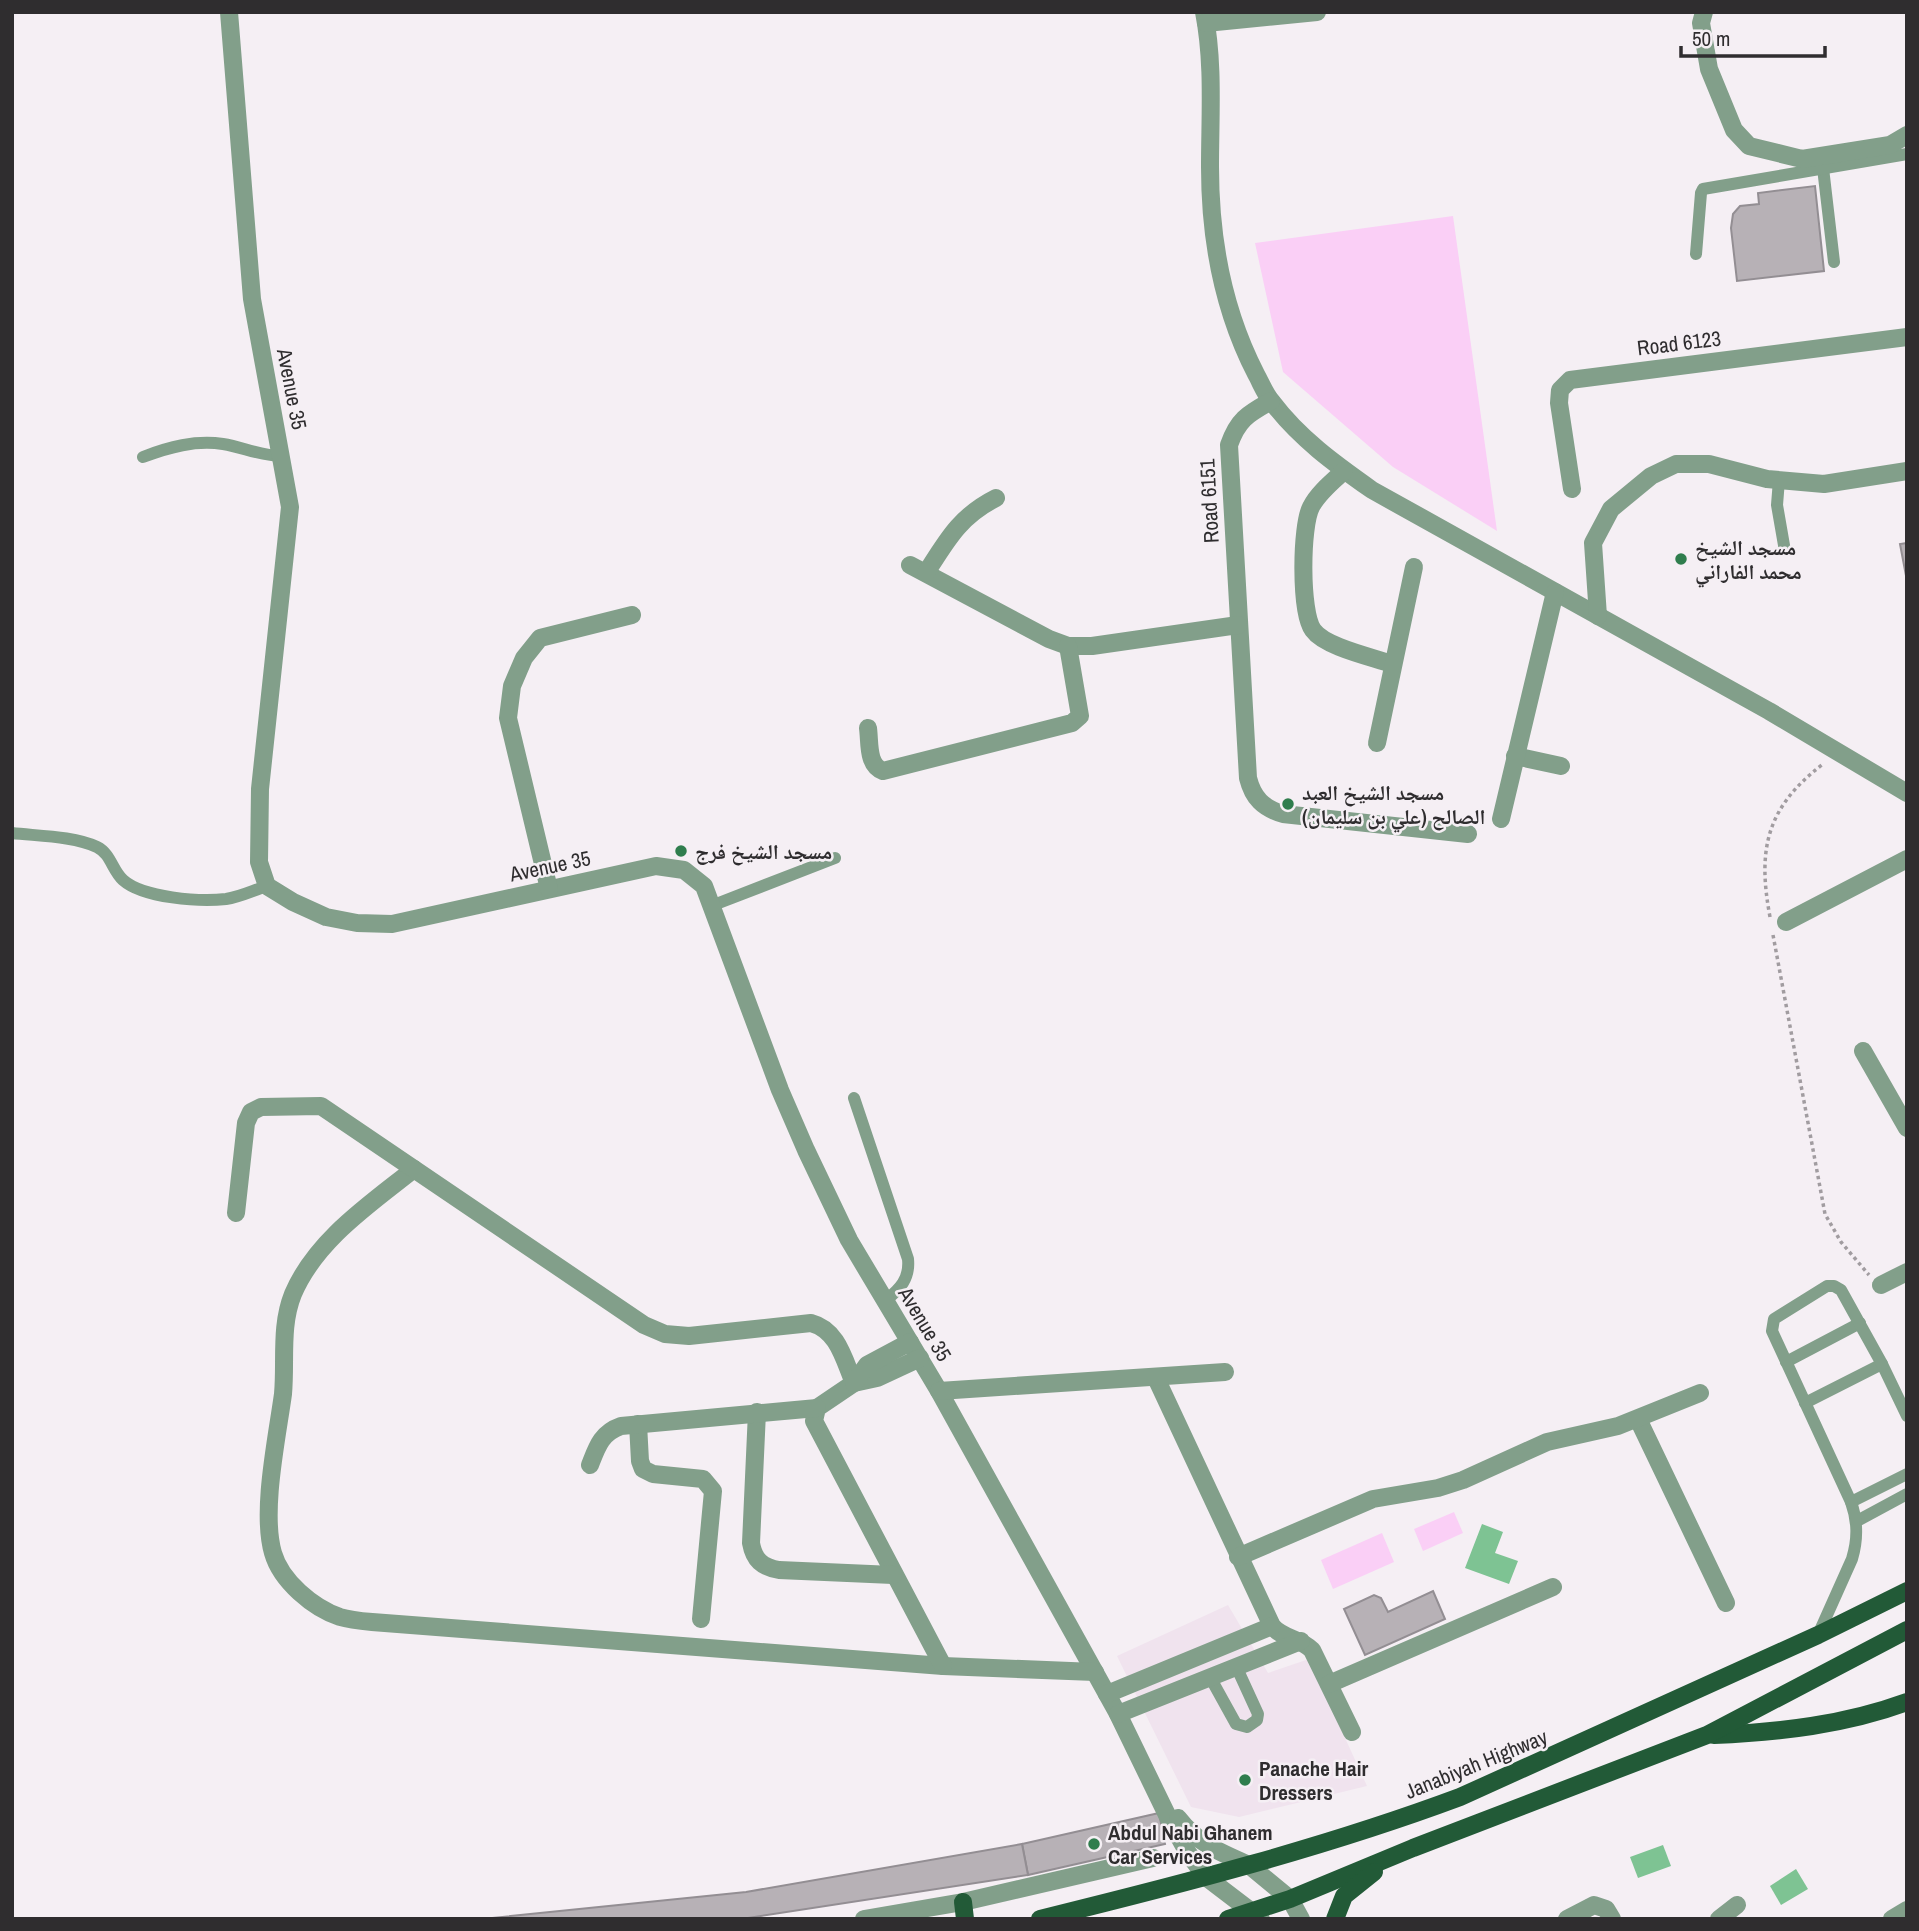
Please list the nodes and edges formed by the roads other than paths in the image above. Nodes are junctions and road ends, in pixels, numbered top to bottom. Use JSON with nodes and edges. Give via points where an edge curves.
{"nodes":[{"id":1,"x":229,"y":12,"type":"edge"},
{"id":2,"x":1317,"y":12,"type":"edge"},
{"id":3,"x":1701,"y":16,"type":"edge"},
{"id":4,"x":1205,"y":18,"type":"edge"},
{"id":5,"x":1907,"y":135,"type":"edge"},
{"id":6,"x":1907,"y":154,"type":"edge"},
{"id":7,"x":1823,"y":168,"type":"junction"},
{"id":8,"x":1696,"y":254,"type":"dead end"},
{"id":9,"x":1834,"y":262,"type":"dead end"},
{"id":10,"x":1907,"y":337,"type":"edge"},
{"id":11,"x":1270,"y":401,"type":"junction"},
{"id":12,"x":282,"y":456,"type":"junction"},
{"id":13,"x":143,"y":457,"type":"dead end"},
{"id":14,"x":1344,"y":471,"type":"junction"},
{"id":15,"x":1907,"y":471,"type":"edge"},
{"id":16,"x":1779,"y":480,"type":"junction"},
{"id":17,"x":1572,"y":489,"type":"dead end"},
{"id":18,"x":996,"y":498,"type":"dead end"},
{"id":19,"x":1785,"y":551,"type":"dead end"},
{"id":20,"x":1414,"y":567,"type":"dead end"},
{"id":21,"x":1555,"y":592,"type":"junction"},
{"id":22,"x":632,"y":615,"type":"dead end"},
{"id":23,"x":1598,"y":616,"type":"junction"},
{"id":24,"x":1238,"y":625,"type":"junction"},
{"id":25,"x":1068,"y":646,"type":"junction"},
{"id":26,"x":1392,"y":664,"type":"junction"},
{"id":27,"x":868,"y":729,"type":"dead end"},
{"id":28,"x":1377,"y":743,"type":"dead end"},
{"id":29,"x":1515,"y":756,"type":"junction"},
{"id":30,"x":1561,"y":766,"type":"dead end"},
{"id":31,"x":1907,"y":793,"type":"edge"},
{"id":32,"x":1501,"y":819,"type":"dead end"},
{"id":33,"x":12,"y":833,"type":"edge"},
{"id":34,"x":1468,"y":834,"type":"dead end"},
{"id":35,"x":835,"y":858,"type":"dead end"},
{"id":36,"x":1907,"y":859,"type":"edge"},
{"id":37,"x":267,"y":886,"type":"junction"},
{"id":38,"x":549,"y":889,"type":"junction"},
{"id":39,"x":711,"y":906,"type":"junction"},
{"id":40,"x":1786,"y":922,"type":"dead end"},
{"id":41,"x":1863,"y":1051,"type":"dead end"},
{"id":42,"x":854,"y":1098,"type":"dead end"},
{"id":43,"x":1907,"y":1128,"type":"edge"},
{"id":44,"x":414,"y":1169,"type":"junction"},
{"id":45,"x":236,"y":1213,"type":"dead end"},
{"id":46,"x":1907,"y":1272,"type":"edge"},
{"id":47,"x":1881,"y":1285,"type":"road end"},
{"id":48,"x":886,"y":1301,"type":"junction"},
{"id":49,"x":1860,"y":1323,"type":"junction"},
{"id":50,"x":910,"y":1342,"type":"junction"},
{"id":51,"x":920,"y":1358,"type":"junction"},
{"id":52,"x":1786,"y":1362,"type":"junction"},
{"id":53,"x":1882,"y":1364,"type":"junction"},
{"id":54,"x":1225,"y":1372,"type":"dead end"},
{"id":55,"x":1156,"y":1378,"type":"junction"},
{"id":56,"x":854,"y":1383,"type":"junction"},
{"id":57,"x":939,"y":1391,"type":"junction"},
{"id":58,"x":1700,"y":1393,"type":"dead end"},
{"id":59,"x":1805,"y":1403,"type":"junction"},
{"id":60,"x":817,"y":1408,"type":"junction"},
{"id":61,"x":757,"y":1412,"type":"junction"},
{"id":62,"x":1907,"y":1416,"type":"edge"},
{"id":63,"x":1638,"y":1419,"type":"junction"},
{"id":64,"x":638,"y":1424,"type":"junction"},
{"id":65,"x":590,"y":1465,"type":"dead end"},
{"id":66,"x":1907,"y":1474,"type":"edge"},
{"id":67,"x":1907,"y":1494,"type":"edge"},
{"id":68,"x":1852,"y":1502,"type":"junction"},
{"id":69,"x":1857,"y":1521,"type":"junction"},
{"id":70,"x":1238,"y":1557,"type":"junction"},
{"id":71,"x":893,"y":1575,"type":"junction"},
{"id":72,"x":1553,"y":1587,"type":"dead end"},
{"id":73,"x":1907,"y":1591,"type":"edge"},
{"id":74,"x":1726,"y":1603,"type":"dead end"},
{"id":75,"x":701,"y":1619,"type":"dead end"},
{"id":76,"x":1272,"y":1626,"type":"junction"},
{"id":77,"x":1907,"y":1630,"type":"edge"},
{"id":78,"x":1818,"y":1635,"type":"junction"},
{"id":79,"x":1301,"y":1641,"type":"junction"},
{"id":80,"x":1226,"y":1645,"type":"junction"},
{"id":81,"x":1199,"y":1656,"type":"junction"},
{"id":82,"x":943,"y":1666,"type":"junction"},
{"id":83,"x":1236,"y":1666,"type":"junction"},
{"id":84,"x":1096,"y":1672,"type":"junction"},
{"id":85,"x":1210,"y":1676,"type":"junction"},
{"id":86,"x":1329,"y":1684,"type":"junction"},
{"id":87,"x":1107,"y":1694,"type":"junction"},
{"id":88,"x":1907,"y":1702,"type":"edge"},
{"id":89,"x":1118,"y":1714,"type":"junction"},
{"id":90,"x":1352,"y":1732,"type":"dead end"},
{"id":91,"x":1707,"y":1735,"type":"junction"},
{"id":92,"x":1161,"y":1801,"type":"junction"},
{"id":93,"x":1413,"y":1848,"type":"junction"},
{"id":94,"x":1153,"y":1858,"type":"dead end"},
{"id":95,"x":1249,"y":1865,"type":"junction"},
{"id":96,"x":1206,"y":1877,"type":"junction"},
{"id":97,"x":1290,"y":1899,"type":"junction"},
{"id":98,"x":1737,"y":1905,"type":"dead end"},
{"id":99,"x":964,"y":1910,"type":"edge"},
{"id":100,"x":1907,"y":1910,"type":"edge"},
{"id":101,"x":1256,"y":1915,"type":"edge"},
{"id":102,"x":864,"y":1919,"type":"edge"},
{"id":103,"x":1040,"y":1919,"type":"edge"},
{"id":104,"x":1228,"y":1919,"type":"edge"},
{"id":105,"x":1301,"y":1919,"type":"edge"},
{"id":106,"x":1335,"y":1919,"type":"edge"},
{"id":107,"x":1567,"y":1919,"type":"edge"},
{"id":108,"x":1612,"y":1919,"type":"edge"},
{"id":109,"x":1719,"y":1919,"type":"edge"},
{"id":110,"x":1892,"y":1919,"type":"edge"}],
"edges":[{"from":1,"to":12,"type":"street","name":"Avenue 35","via":[[251,299]]},
{"from":2,"to":4,"type":"street"},
{"from":3,"to":5,"type":"street","via":[[1709,69],[1734,130],[1749,146],[1802,159],[1890,145]]},
{"from":4,"to":11,"type":"street","via":[[1213,232],[1228,305],[1245,353]]},
{"from":6,"to":7,"type":"lane"},
{"from":7,"to":8,"type":"lane","via":[[1703,188]]},
{"from":7,"to":9,"type":"lane"},
{"from":10,"to":17,"type":"street","name":"Road 6123","via":[[1570,380],[1560,390],[1559,403]]},
{"from":11,"to":14,"type":"street"},
{"from":11,"to":24,"type":"street","name":"Road 6151","via":[[1247,414],[1229,445]]},
{"from":12,"to":13,"type":"lane","via":[[222,443],[179,444]]},
{"from":12,"to":37,"type":"street","name":"Avenue 35","via":[[290,507],[260,789],[259,862]]},
{"from":14,"to":21,"type":"street"},
{"from":14,"to":26,"type":"street","via":[[1311,507],[1304,561],[1307,614],[1312,629],[1323,640]]},
{"from":15,"to":16,"type":"street","via":[[1824,484]]},
{"from":16,"to":19,"type":"lane","via":[[1777,505]]},
{"from":16,"to":23,"type":"street","via":[[1709,464],[1676,464],[1651,477],[1611,509],[1593,543]]},
{"from":18,"to":25,"type":"street","via":[[976,508],[918,569]]},
{"from":20,"to":26,"type":"street"},
{"from":21,"to":23,"type":"street"},
{"from":21,"to":29,"type":"street"},
{"from":22,"to":38,"type":"street","via":[[540,638],[524,658],[512,686],[508,718]]},
{"from":23,"to":31,"type":"street"},
{"from":24,"to":25,"type":"street"},
{"from":24,"to":34,"type":"street","name":"Road 6151","via":[[1248,778],[1259,802],[1283,814]]},
{"from":25,"to":27,"type":"street","via":[[1080,716],[1072,723],[883,771],[872,761]]},
{"from":26,"to":28,"type":"street"},
{"from":29,"to":30,"type":"street"},
{"from":29,"to":32,"type":"street"},
{"from":33,"to":37,"type":"lane","via":[[100,848],[121,878],[138,890],[179,898],[227,899]]},
{"from":35,"to":39,"type":"lane"},
{"from":36,"to":40,"type":"street"},
{"from":37,"to":38,"type":"street","name":"Avenue 35","via":[[326,916],[392,924]]},
{"from":38,"to":39,"type":"street","name":"Avenue 35","via":[[656,866],[684,870],[704,886]]},
{"from":39,"to":48,"type":"street","name":"Avenue 35","via":[[806,1150],[849,1240]]},
{"from":41,"to":43,"type":"street"},
{"from":42,"to":48,"type":"lane","via":[[908,1259],[901,1289]]},
{"from":44,"to":45,"type":"street","via":[[321,1105],[255,1109],[248,1117]]},
{"from":44,"to":56,"type":"street","via":[[654,1330],[689,1336],[821,1325],[830,1332]]},
{"from":44,"to":82,"type":"street","via":[[335,1236],[304,1273],[286,1318],[268,1519],[273,1554],[289,1581],[312,1603],[340,1617],[372,1622]]},
{"from":46,"to":47,"type":"street"},
{"from":48,"to":50,"type":"street","name":"Avenue 35"},
{"from":49,"to":52,"type":"lane"},
{"from":49,"to":52,"type":"lane","via":[[1841,1290],[1834,1286],[1820,1289],[1774,1320],[1772,1331]]},
{"from":49,"to":53,"type":"lane"},
{"from":50,"to":51,"type":"street","name":"Avenue 35"},
{"from":50,"to":56,"type":"street","via":[[867,1365]]},
{"from":51,"to":56,"type":"street"},
{"from":51,"to":57,"type":"street","name":"Avenue 35"},
{"from":52,"to":59,"type":"lane"},
{"from":53,"to":59,"type":"lane"},
{"from":53,"to":62,"type":"lane"},
{"from":54,"to":55,"type":"street"},
{"from":55,"to":57,"type":"street"},
{"from":55,"to":70,"type":"street"},
{"from":56,"to":60,"type":"street"},
{"from":57,"to":84,"type":"street","name":"Avenue 35"},
{"from":58,"to":63,"type":"street"},
{"from":59,"to":68,"type":"lane"},
{"from":60,"to":61,"type":"street"},
{"from":60,"to":71,"type":"street","via":[[816,1427]]},
{"from":61,"to":64,"type":"street"},
{"from":61,"to":71,"type":"street","via":[[751,1543],[759,1563],[779,1570]]},
{"from":63,"to":70,"type":"street","via":[[1547,1441],[1438,1488],[1373,1499]]},
{"from":63,"to":74,"type":"street"},
{"from":64,"to":65,"type":"street","via":[[606,1434]]},
{"from":64,"to":75,"type":"street","via":[[643,1469],[704,1479],[713,1491]]},
{"from":66,"to":68,"type":"lane"},
{"from":67,"to":69,"type":"lane"},
{"from":68,"to":69,"type":"lane"},
{"from":69,"to":78,"type":"lane","via":[[1853,1559]]},
{"from":70,"to":76,"type":"street"},
{"from":71,"to":82,"type":"street"},
{"from":72,"to":86,"type":"street"},
{"from":73,"to":78,"type":"main road","name":"Janabiyah Highway"},
{"from":76,"to":79,"type":"street"},
{"from":76,"to":80,"type":"street"},
{"from":77,"to":91,"type":"main road"},
{"from":78,"to":95,"type":"main road","name":"Janabiyah Highway","via":[[1460,1797],[1345,1838]]},
{"from":79,"to":83,"type":"street"},
{"from":79,"to":86,"type":"street","via":[[1312,1650]]},
{"from":80,"to":81,"type":"street"},
{"from":80,"to":83,"type":"street"},
{"from":81,"to":85,"type":"street"},
{"from":81,"to":87,"type":"street"},
{"from":82,"to":84,"type":"street"},
{"from":83,"to":85,"type":"street"},
{"from":83,"to":85,"type":"lane","via":[[1258,1714],[1247,1727],[1236,1724]]},
{"from":84,"to":87,"type":"street","name":"Avenue 35"},
{"from":85,"to":89,"type":"street"},
{"from":86,"to":90,"type":"street"},
{"from":87,"to":89,"type":"street","name":"Avenue 35"},
{"from":88,"to":91,"type":"main road","via":[[1815,1727]]},
{"from":89,"to":92,"type":"street","name":"Avenue 35"},
{"from":91,"to":93,"type":"main road"},
{"from":92,"to":95,"type":"street","name":"Avenue 35","via":[[1189,1833]]},
{"from":92,"to":96,"type":"street","name":"Avenue 35"},
{"from":93,"to":97,"type":"main road"},
{"from":93,"to":106,"type":"main road","via":[[1344,1896]]},
{"from":94,"to":99,"type":"street"},
{"from":95,"to":96,"type":"main road","name":"Janabiyah Highway"},
{"from":95,"to":97,"type":"street","name":"Avenue 35"},
{"from":96,"to":101,"type":"street","name":"Avenue 35"},
{"from":96,"to":103,"type":"main road","name":"Janabiyah Highway"},
{"from":97,"to":101,"type":"main road"},
{"from":97,"to":105,"type":"street","name":"Avenue 35"},
{"from":98,"to":109,"type":"street"},
{"from":99,"to":102,"type":"street"},
{"from":100,"to":110,"type":"street"},
{"from":101,"to":104,"type":"main road"},
{"from":107,"to":108,"type":"street","via":[[1594,1905],[1606,1909]]}]}
